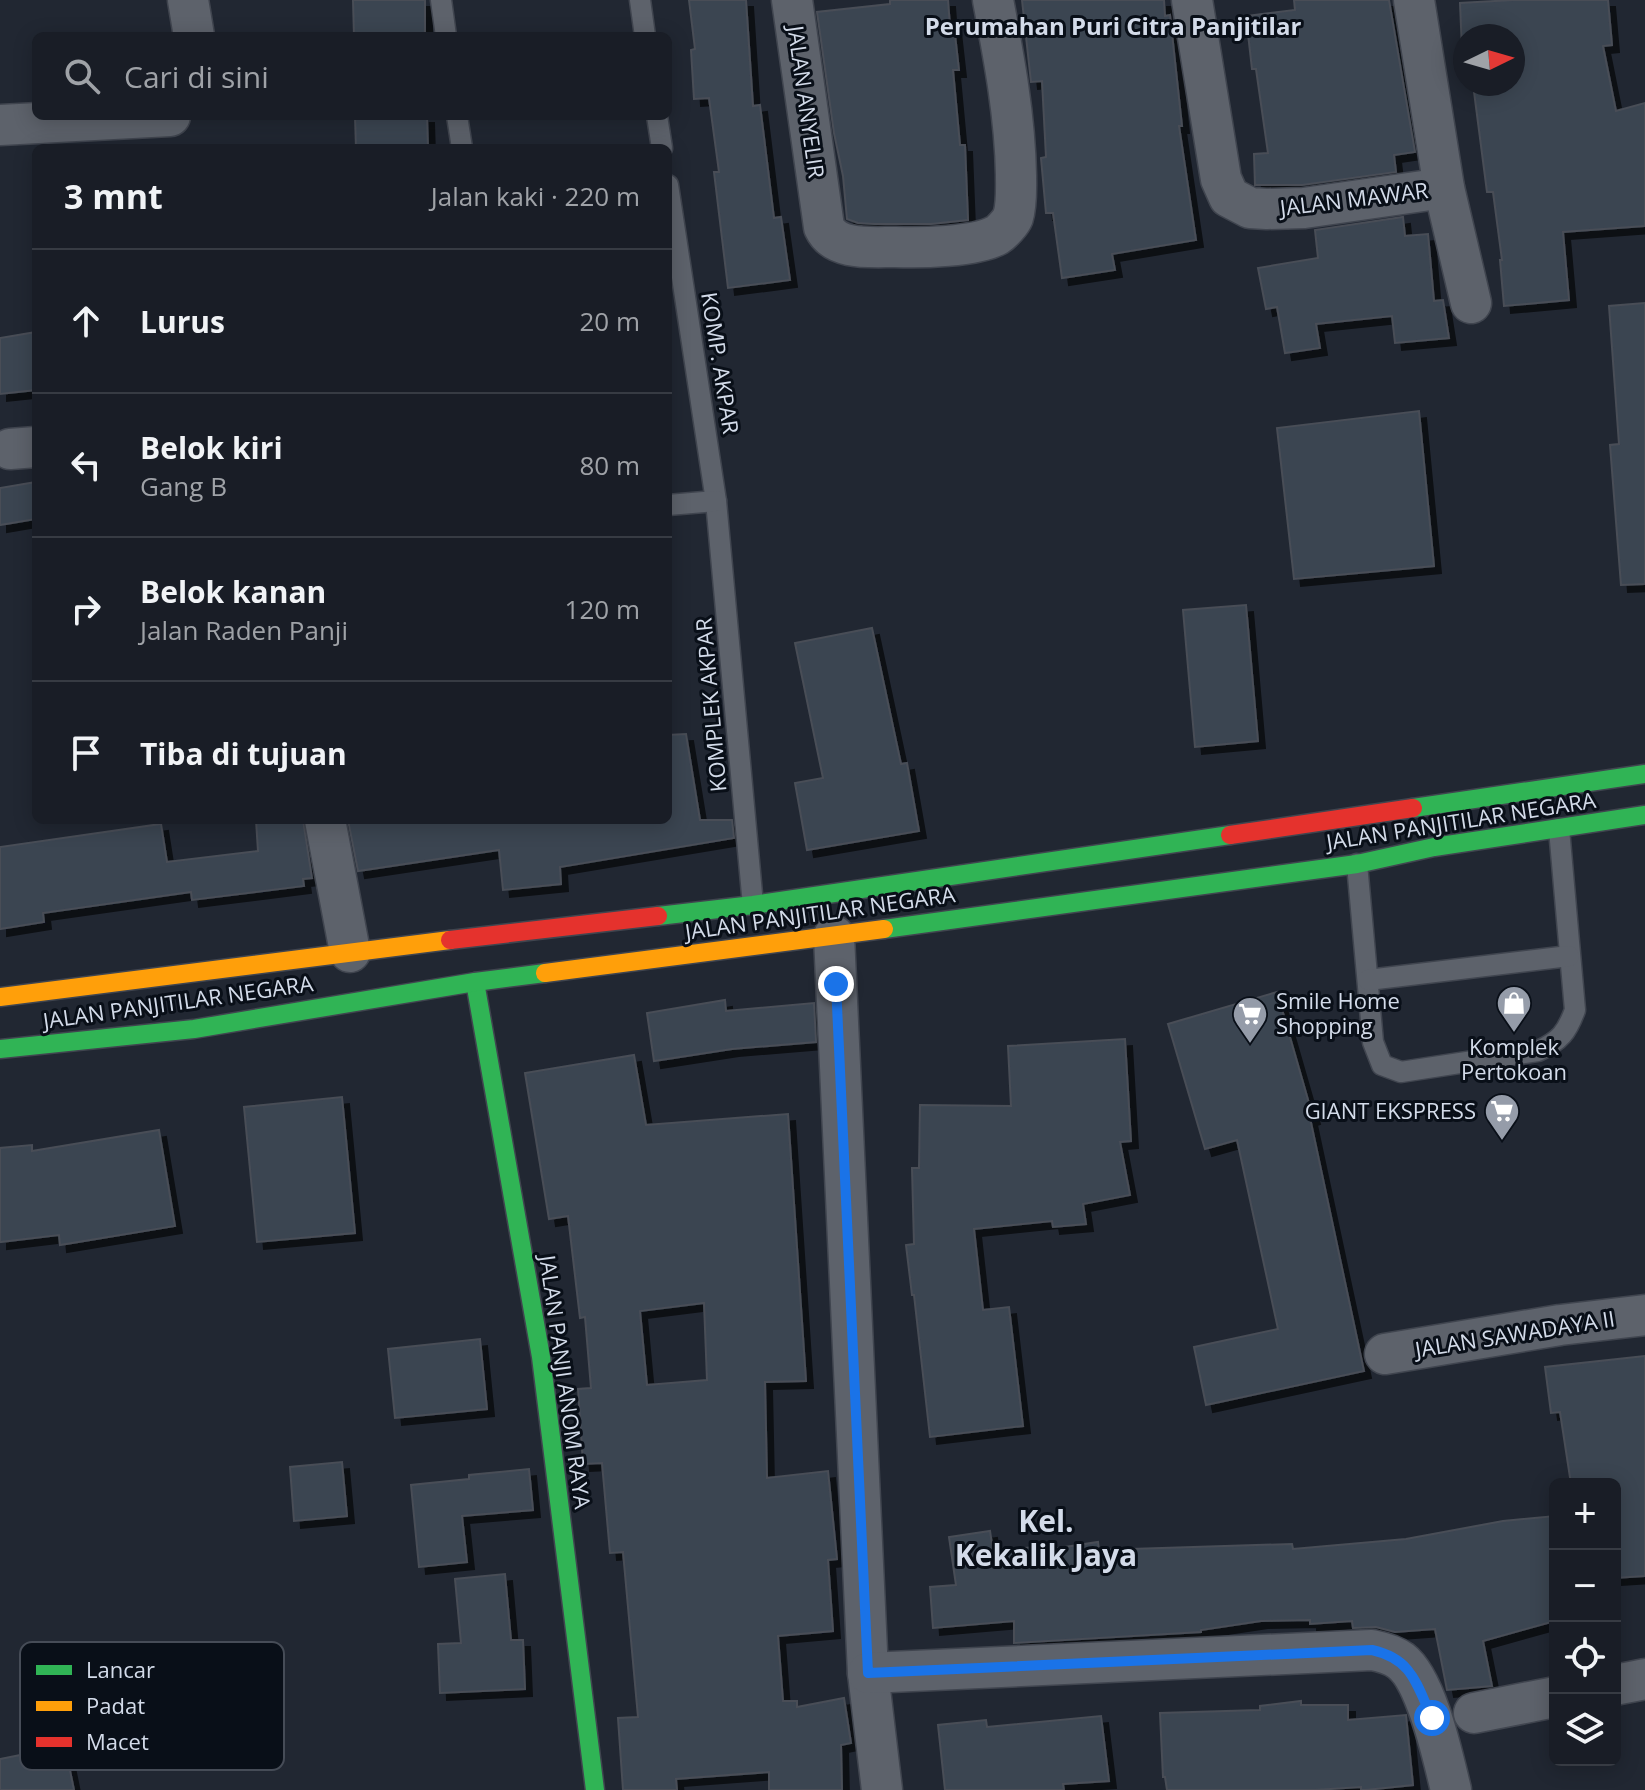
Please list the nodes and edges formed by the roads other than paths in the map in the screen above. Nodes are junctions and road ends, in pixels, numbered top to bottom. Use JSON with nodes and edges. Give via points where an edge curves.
{"nodes":[{"id":1,"x":188,"y":0,"type":"edge"},
{"id":2,"x":441,"y":0,"type":"edge"},
{"id":3,"x":640,"y":0,"type":"edge"},
{"id":4,"x":792,"y":0,"type":"edge"},
{"id":5,"x":993,"y":0,"type":"edge"},
{"id":6,"x":1192,"y":0,"type":"edge"},
{"id":7,"x":1414,"y":0,"type":"edge"},
{"id":8,"x":193,"y":32,"type":"edge"},
{"id":9,"x":445,"y":32,"type":"edge"},
{"id":10,"x":644,"y":32,"type":"edge"},
{"id":11,"x":94,"y":120,"type":"edge"},
{"id":12,"x":458,"y":120,"type":"edge"},
{"id":13,"x":658,"y":120,"type":"edge"},
{"id":14,"x":0,"y":125,"type":"edge"},
{"id":15,"x":461,"y":144,"type":"edge"},
{"id":16,"x":661,"y":144,"type":"edge"},
{"id":17,"x":1444,"y":188,"type":"junction"},
{"id":18,"x":672,"y":211,"type":"edge"},
{"id":19,"x":1471,"y":303,"type":"dead end"},
{"id":20,"x":716,"y":501,"type":"junction"},
{"id":21,"x":672,"y":505,"type":"edge"},
{"id":22,"x":1645,"y":774,"type":"edge"},
{"id":23,"x":1645,"y":815,"type":"edge"},
{"id":24,"x":326,"y":824,"type":"edge"},
{"id":25,"x":1559,"y":829,"type":"junction"},
{"id":26,"x":1357,"y":864,"type":"junction"},
{"id":27,"x":1122,"y":874,"type":"junction"},
{"id":28,"x":753,"y":905,"type":"junction"},
{"id":29,"x":834,"y":936,"type":"junction"},
{"id":30,"x":350,"y":952,"type":"junction"},
{"id":31,"x":1569,"y":956,"type":"junction"},
{"id":32,"x":1368,"y":980,"type":"junction"},
{"id":33,"x":475,"y":982,"type":"junction"},
{"id":34,"x":0,"y":997,"type":"edge"},
{"id":35,"x":0,"y":1049,"type":"edge"},
{"id":36,"x":1645,"y":1315,"type":"edge"},
{"id":37,"x":1385,"y":1354,"type":"dead end"},
{"id":38,"x":868,"y":1673,"type":"junction"},
{"id":39,"x":1645,"y":1679,"type":"edge"},
{"id":40,"x":1621,"y":1684,"type":"edge"},
{"id":41,"x":1549,"y":1698,"type":"edge"},
{"id":42,"x":1474,"y":1713,"type":"dead end"},
{"id":43,"x":595,"y":1790,"type":"edge"},
{"id":44,"x":882,"y":1790,"type":"edge"},
{"id":45,"x":1451,"y":1790,"type":"edge"}],
"edges":[{"from":1,"to":8,"type":"street"},
{"from":2,"to":9,"type":"lane"},
{"from":3,"to":10,"type":"lane"},
{"from":4,"to":5,"type":"street","name":"JALAN ANYELIR","via":[[824,227],[839,244],[896,247],[957,245],[998,235],[1012,219],[1016,197],[1010,91]]},
{"from":6,"to":17,"type":"street","name":"JALAN MAWAR","via":[[1221,179],[1229,197],[1250,208],[1304,208]]},
{"from":7,"to":17,"type":"street","name":"JALAN MAWAR"},
{"from":11,"to":14,"type":"street"},
{"from":12,"to":15,"type":"lane"},
{"from":13,"to":16,"type":"lane"},
{"from":17,"to":19,"type":"street"},
{"from":18,"to":20,"type":"lane","name":"KOMP. AKPAR"},
{"from":20,"to":21,"type":"lane"},
{"from":20,"to":28,"type":"lane","name":"KOMPLEK AKPAR"},
{"from":22,"to":27,"type":"main road"},
{"from":23,"to":25,"type":"main road","name":"JALAN PANJITILAR NEGARA"},
{"from":24,"to":30,"type":"street"},
{"from":25,"to":26,"type":"main road","name":"JALAN PANJITILAR NEGARA"},
{"from":25,"to":31,"type":"lane"},
{"from":26,"to":27,"type":"main road","name":"JALAN PANJITILAR NEGARA"},
{"from":26,"to":32,"type":"lane"},
{"from":27,"to":28,"type":"main road"},
{"from":27,"to":29,"type":"main road","name":"JALAN PANJITILAR NEGARA"},
{"from":28,"to":30,"type":"main road"},
{"from":29,"to":33,"type":"main road","name":"JALAN PANJITILAR NEGARA"},
{"from":29,"to":38,"type":"street"},
{"from":30,"to":34,"type":"main road"},
{"from":31,"to":32,"type":"lane"},
{"from":31,"to":32,"type":"lane","via":[[1575,1010],[1566,1034],[1556,1043],[1538,1051],[1401,1072],[1378,1059]]},
{"from":33,"to":35,"type":"main road","name":"JALAN PANJITILAR NEGARA","via":[[194,1029]]},
{"from":33,"to":43,"type":"main road","name":"JALAN PANJI ANOM RAYA","via":[[541,1357]]},
{"from":36,"to":37,"type":"street","name":"JALAN SAWADAYA II"},
{"from":38,"to":44,"type":"street"},
{"from":38,"to":45,"type":"street","via":[[1372,1650],[1401,1661],[1411,1671],[1432,1718]]},
{"from":39,"to":40,"type":"street"},
{"from":41,"to":42,"type":"street"}]}
